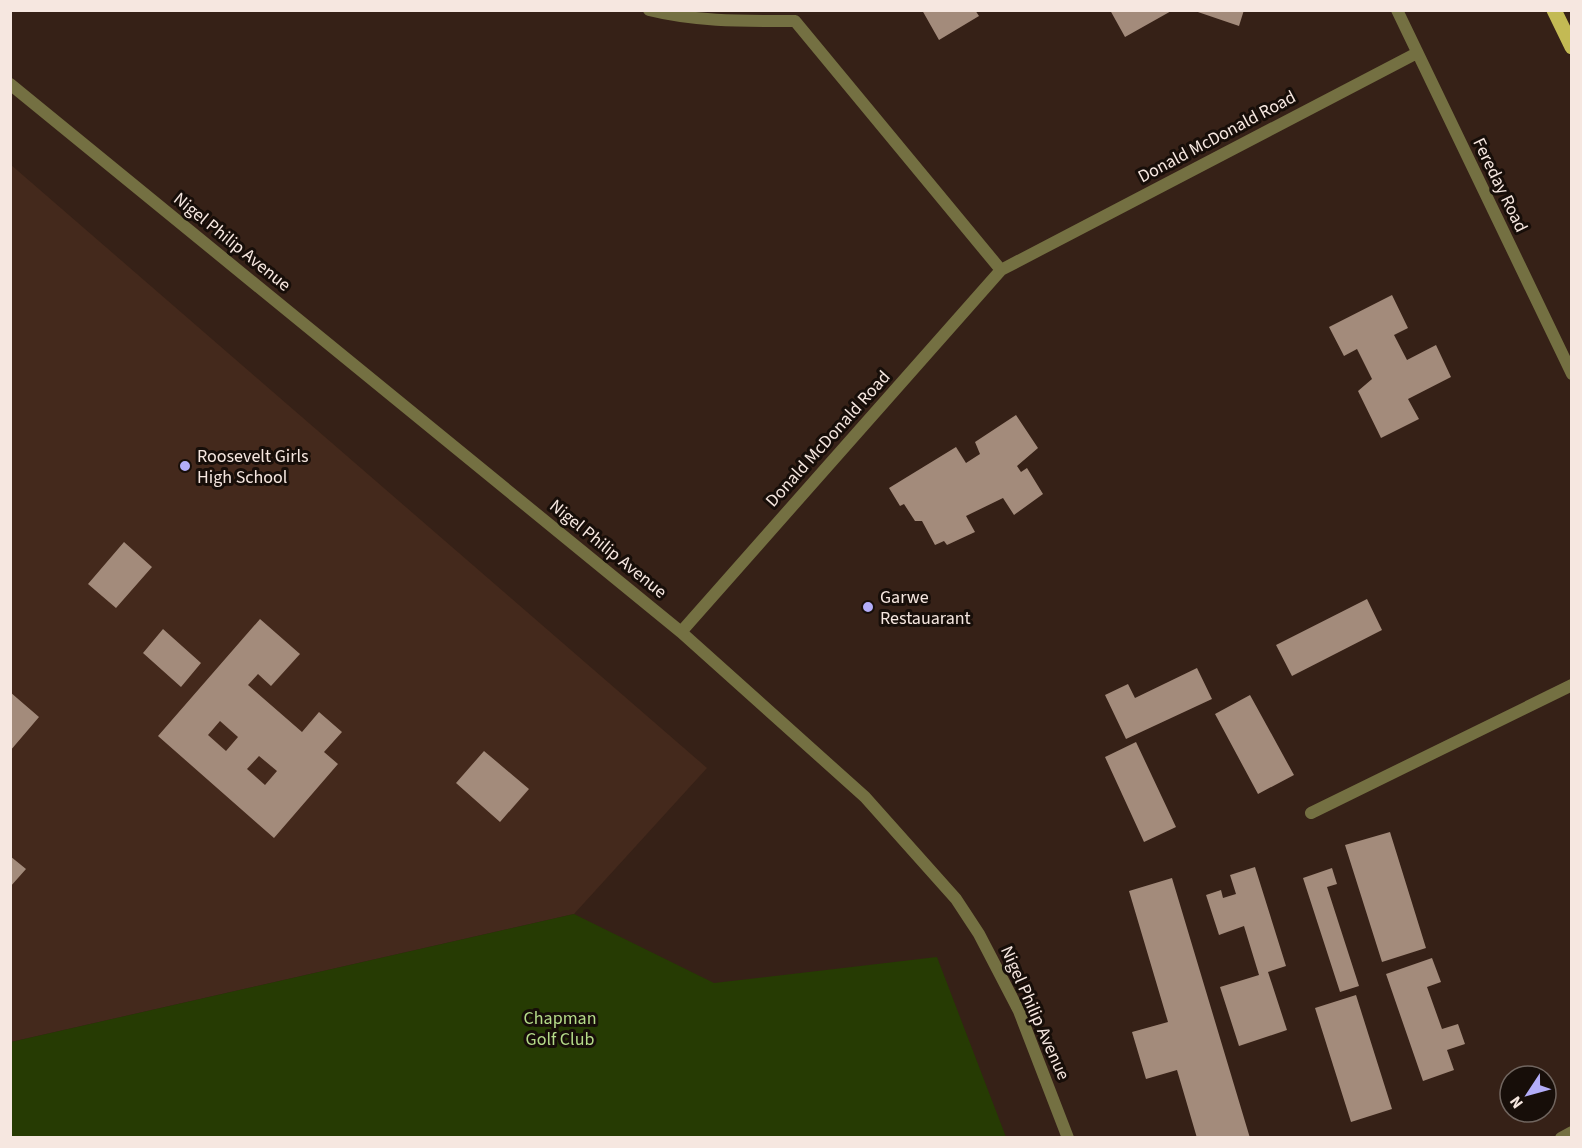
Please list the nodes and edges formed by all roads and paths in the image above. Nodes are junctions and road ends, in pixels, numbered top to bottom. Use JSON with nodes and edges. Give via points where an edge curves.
{"nodes":[{"id":1,"x":649,"y":10,"type":"edge"},
{"id":2,"x":1397,"y":10,"type":"edge"},
{"id":3,"x":1554,"y":10,"type":"edge"},
{"id":4,"x":796,"y":16,"type":"edge"},
{"id":5,"x":1572,"y":47,"type":"edge"},
{"id":6,"x":1417,"y":53,"type":"junction"},
{"id":7,"x":10,"y":84,"type":"edge"},
{"id":8,"x":1002,"y":270,"type":"junction"},
{"id":9,"x":1572,"y":374,"type":"edge"},
{"id":10,"x":681,"y":632,"type":"junction"},
{"id":11,"x":1572,"y":685,"type":"edge"},
{"id":12,"x":1311,"y":813,"type":"dead end"},
{"id":13,"x":1572,"y":1132,"type":"edge"},
{"id":14,"x":1068,"y":1137,"type":"edge"},
{"id":15,"x":1561,"y":1137,"type":"edge"}],
"edges":[{"from":1,"to":4,"type":"street","via":[[720,21]]},
{"from":2,"to":6,"type":"street","name":"Fereday Road"},
{"from":3,"to":5,"type":"main road"},
{"from":4,"to":8,"type":"street"},
{"from":6,"to":8,"type":"street","name":"Donald McDonald Road"},
{"from":6,"to":9,"type":"street","name":"Fereday Road"},
{"from":7,"to":10,"type":"street","name":"Nigel Philip Avenue"},
{"from":8,"to":10,"type":"street","name":"Donald McDonald Road"},
{"from":10,"to":14,"type":"street","name":"Nigel Philip Avenue","via":[[865,797],[956,899],[1019,1011]]},
{"from":11,"to":12,"type":"street"},
{"from":13,"to":15,"type":"street"}]}
